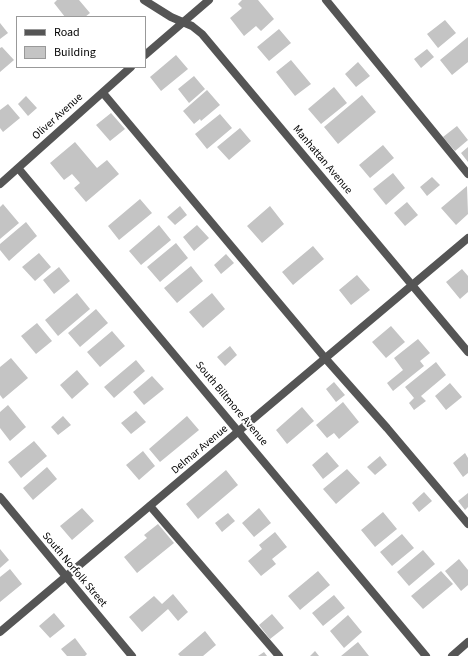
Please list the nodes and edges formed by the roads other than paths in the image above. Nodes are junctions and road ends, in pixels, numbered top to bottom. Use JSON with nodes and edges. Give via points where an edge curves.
{"nodes":[{"id":1,"x":144,"y":0,"type":"edge"},
{"id":2,"x":209,"y":0,"type":"edge"},
{"id":3,"x":326,"y":0,"type":"edge"},
{"id":4,"x":183,"y":22,"type":"junction"},
{"id":5,"x":146,"y":53,"type":"edge"},
{"id":6,"x":130,"y":68,"type":"edge"},
{"id":7,"x":102,"y":92,"type":"junction"},
{"id":8,"x":18,"y":168,"type":"junction"},
{"id":9,"x":468,"y":174,"type":"edge"},
{"id":10,"x":0,"y":184,"type":"edge"},
{"id":11,"x":468,"y":238,"type":"edge"},
{"id":12,"x":412,"y":284,"type":"junction"},
{"id":13,"x":468,"y":352,"type":"edge"},
{"id":14,"x":325,"y":358,"type":"junction"},
{"id":15,"x":240,"y":431,"type":"junction"},
{"id":16,"x":0,"y":497,"type":"edge"},
{"id":17,"x":150,"y":506,"type":"junction"},
{"id":18,"x":468,"y":524,"type":"edge"},
{"id":19,"x":66,"y":577,"type":"junction"},
{"id":20,"x":0,"y":632,"type":"edge"},
{"id":21,"x":468,"y":642,"type":"edge"},
{"id":22,"x":132,"y":656,"type":"edge"},
{"id":23,"x":279,"y":656,"type":"edge"},
{"id":24,"x":426,"y":656,"type":"edge"},
{"id":25,"x":452,"y":656,"type":"edge"}],
"edges":[{"from":1,"to":4,"type":"street","name":"Manhattan Avenue"},
{"from":2,"to":4,"type":"street"},
{"from":3,"to":9,"type":"street"},
{"from":4,"to":5,"type":"street"},
{"from":4,"to":12,"type":"street","name":"Manhattan Avenue","via":[[202,34]]},
{"from":6,"to":7,"type":"street","name":"Oliver Avenue"},
{"from":7,"to":8,"type":"street","name":"Oliver Avenue"},
{"from":7,"to":14,"type":"street"},
{"from":8,"to":10,"type":"street","name":"Oliver Avenue"},
{"from":8,"to":15,"type":"street","name":"South Biltmore Avenue"},
{"from":11,"to":12,"type":"street","name":"Delmar Avenue"},
{"from":12,"to":13,"type":"street","name":"Manhattan Avenue"},
{"from":12,"to":14,"type":"street","name":"Delmar Avenue"},
{"from":14,"to":15,"type":"street","name":"Delmar Avenue"},
{"from":14,"to":18,"type":"street"},
{"from":15,"to":17,"type":"street","name":"Delmar Avenue"},
{"from":15,"to":24,"type":"street","name":"South Biltmore Avenue"},
{"from":16,"to":19,"type":"street","name":"South Norfolk Street"},
{"from":17,"to":19,"type":"street","name":"Delmar Avenue"},
{"from":17,"to":23,"type":"street"},
{"from":19,"to":20,"type":"street","name":"Delmar Avenue"},
{"from":19,"to":22,"type":"street","name":"South Norfolk Street"},
{"from":21,"to":25,"type":"street"}]}
